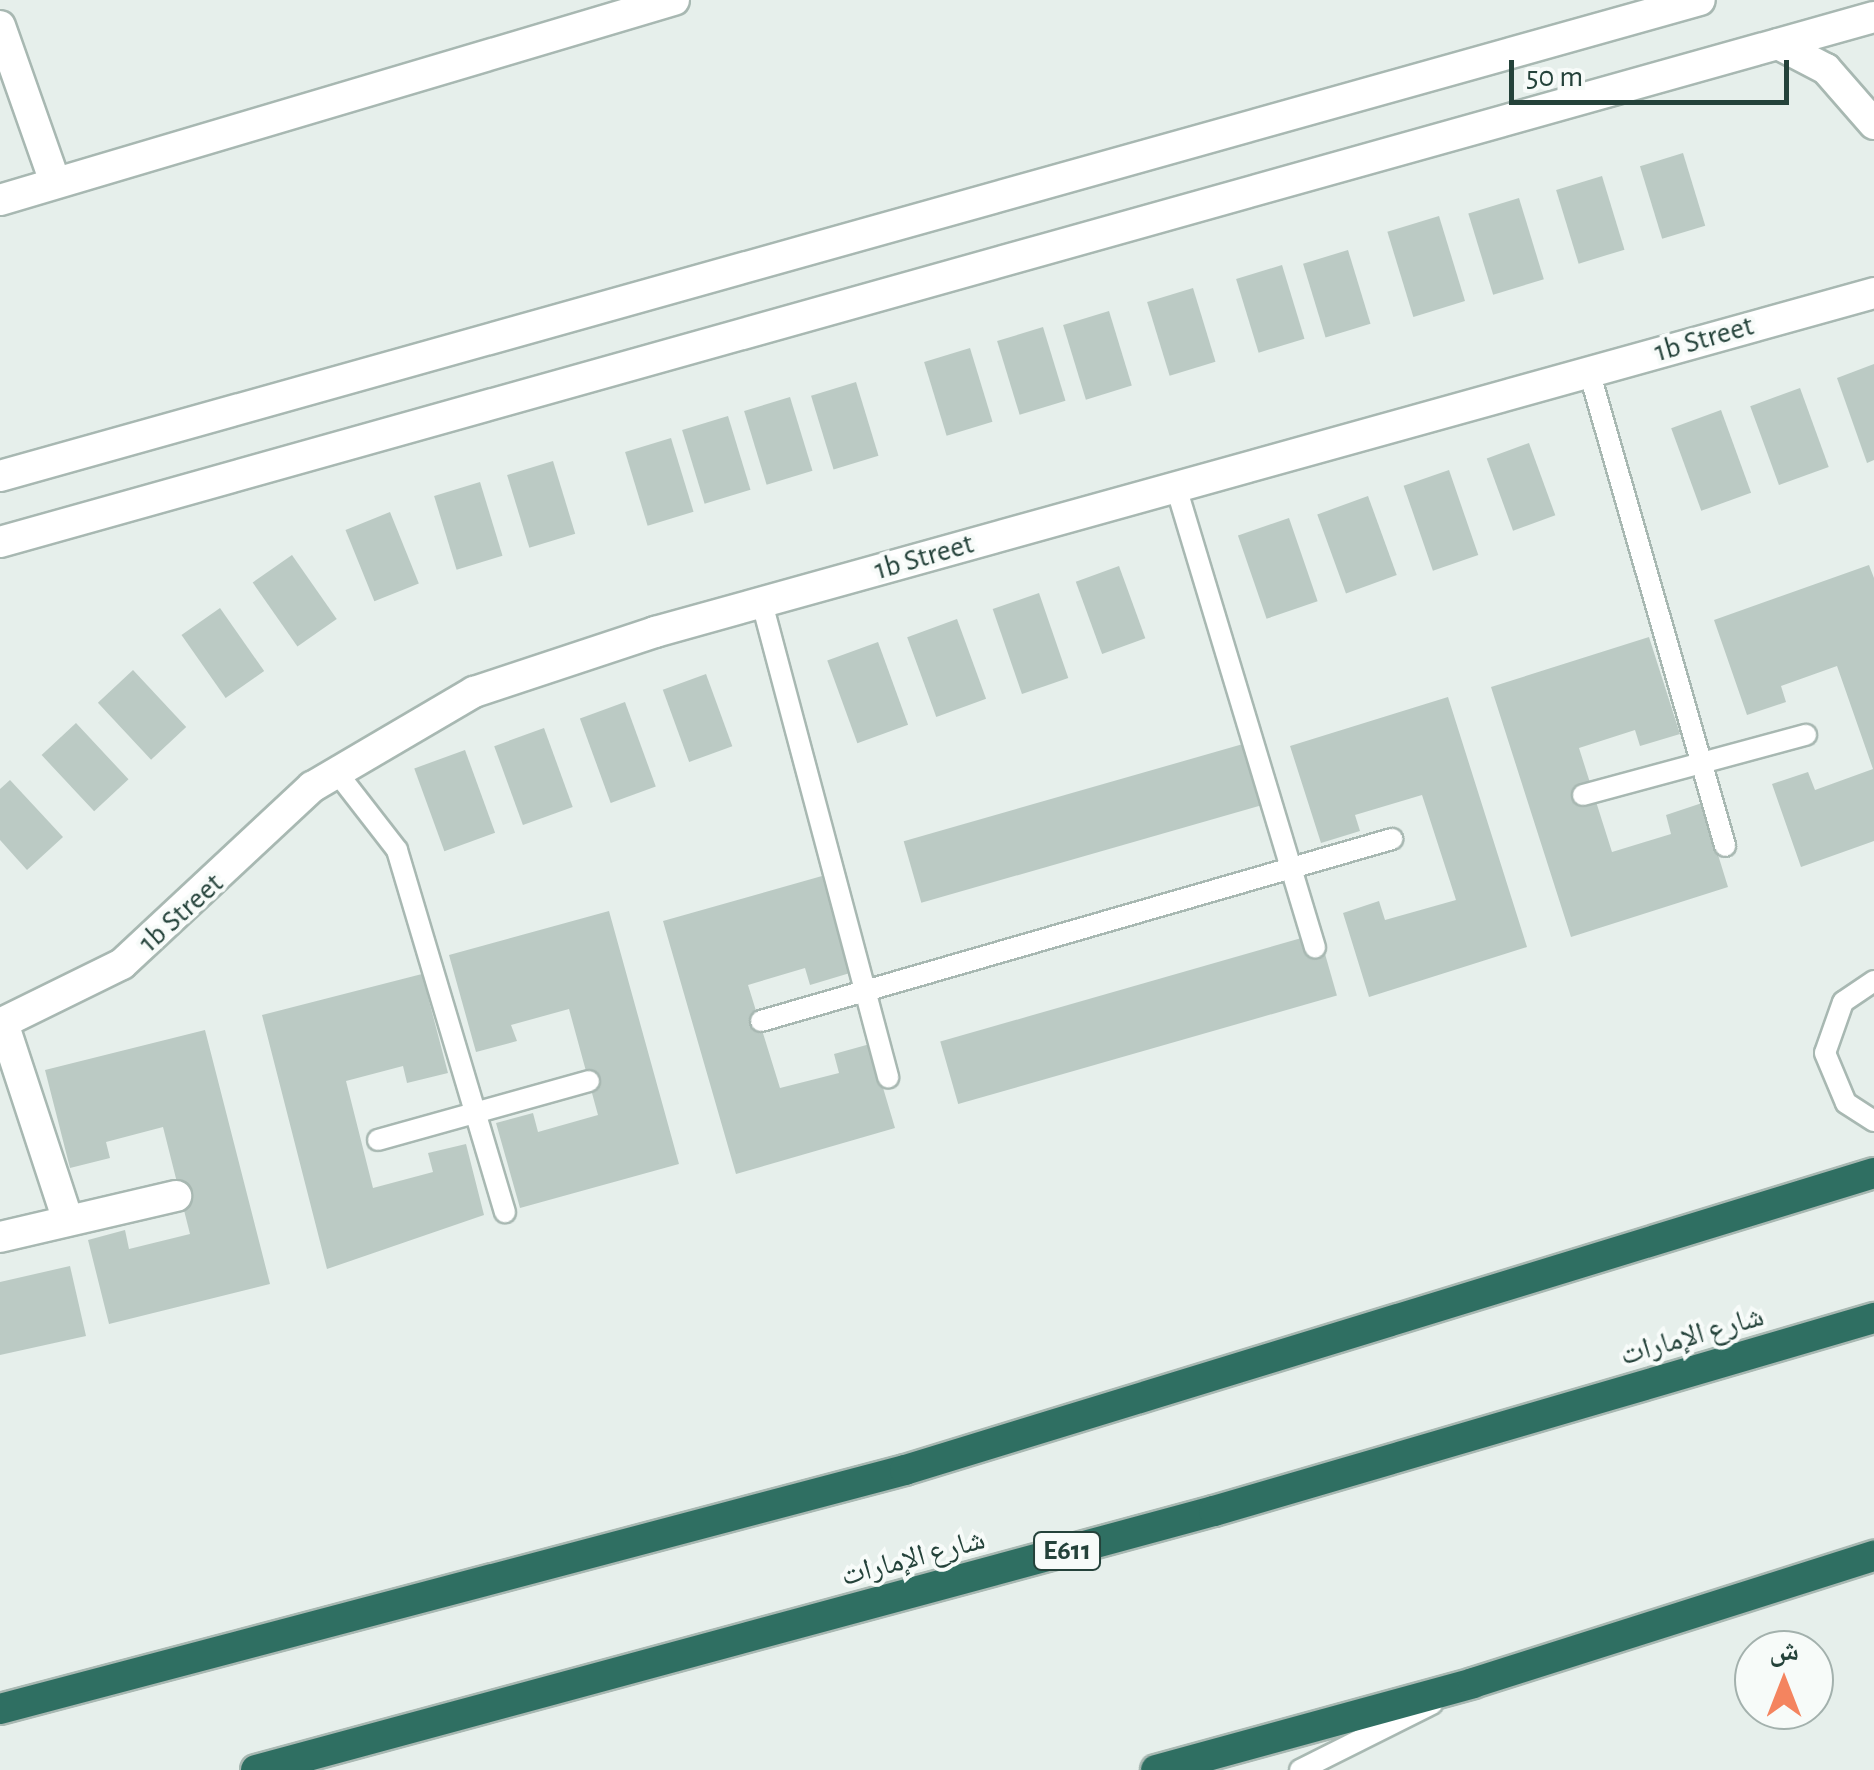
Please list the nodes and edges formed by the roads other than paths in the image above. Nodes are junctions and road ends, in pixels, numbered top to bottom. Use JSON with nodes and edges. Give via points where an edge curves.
{"nodes":[{"id":1,"x":674,"y":0,"type":"edge"},
{"id":2,"x":1700,"y":0,"type":"edge"},
{"id":3,"x":1874,"y":17,"type":"edge"},
{"id":4,"x":0,"y":26,"type":"edge"},
{"id":5,"x":1778,"y":44,"type":"junction"},
{"id":6,"x":1874,"y":124,"type":"edge"},
{"id":7,"x":56,"y":182,"type":"junction"},
{"id":8,"x":0,"y":200,"type":"edge"},
{"id":9,"x":1874,"y":293,"type":"edge"},
{"id":10,"x":1589,"y":372,"type":"junction"},
{"id":11,"x":0,"y":476,"type":"edge"},
{"id":12,"x":1176,"y":487,"type":"junction"},
{"id":13,"x":0,"y":542,"type":"edge"},
{"id":14,"x":762,"y":602,"type":"junction"},
{"id":15,"x":1806,"y":735,"type":"dead end"},
{"id":16,"x":1701,"y":763,"type":"junction"},
{"id":17,"x":336,"y":770,"type":"junction"},
{"id":18,"x":1582,"y":795,"type":"dead end"},
{"id":19,"x":1392,"y":839,"type":"dead end"},
{"id":20,"x":1725,"y":846,"type":"dead end"},
{"id":21,"x":1291,"y":868,"type":"junction"},
{"id":22,"x":1314,"y":947,"type":"dead end"},
{"id":23,"x":1874,"y":981,"type":"edge"},
{"id":24,"x":865,"y":992,"type":"junction"},
{"id":25,"x":762,"y":1022,"type":"dead end"},
{"id":26,"x":2,"y":1024,"type":"edge"},
{"id":27,"x":888,"y":1078,"type":"dead end"},
{"id":28,"x":589,"y":1081,"type":"dead end"},
{"id":29,"x":478,"y":1112,"type":"junction"},
{"id":30,"x":1874,"y":1120,"type":"edge"},
{"id":31,"x":378,"y":1140,"type":"dead end"},
{"id":32,"x":1874,"y":1173,"type":"edge"},
{"id":33,"x":176,"y":1196,"type":"dead end"},
{"id":34,"x":505,"y":1212,"type":"dead end"},
{"id":35,"x":68,"y":1221,"type":"junction"},
{"id":36,"x":0,"y":1237,"type":"edge"},
{"id":37,"x":1874,"y":1318,"type":"edge"},
{"id":38,"x":1874,"y":1556,"type":"edge"},
{"id":39,"x":1473,"y":1683,"type":"junction"},
{"id":40,"x":0,"y":1709,"type":"edge"},
{"id":41,"x":256,"y":1770,"type":"edge"},
{"id":42,"x":1156,"y":1770,"type":"edge"},
{"id":43,"x":1300,"y":1770,"type":"edge"}],
"edges":[{"from":1,"to":7,"type":"street"},
{"from":2,"to":11,"type":"street"},
{"from":3,"to":5,"type":"street"},
{"from":4,"to":7,"type":"street"},
{"from":5,"to":6,"type":"street","via":[[1826,69]]},
{"from":5,"to":13,"type":"street"},
{"from":7,"to":8,"type":"street"},
{"from":9,"to":10,"type":"street","name":"1b Street"},
{"from":10,"to":12,"type":"street","name":"1b Street"},
{"from":10,"to":16,"type":"lane"},
{"from":12,"to":14,"type":"street","name":"1b Street"},
{"from":12,"to":21,"type":"lane"},
{"from":14,"to":17,"type":"street","name":"1b Street","via":[[474,692]]},
{"from":14,"to":24,"type":"lane"},
{"from":15,"to":16,"type":"lane"},
{"from":16,"to":18,"type":"lane"},
{"from":16,"to":20,"type":"lane"},
{"from":17,"to":26,"type":"street","name":"1b Street","via":[[174,924],[64,998]]},
{"from":17,"to":29,"type":"lane","via":[[397,850]]},
{"from":19,"to":21,"type":"lane"},
{"from":21,"to":22,"type":"lane"},
{"from":21,"to":24,"type":"lane"},
{"from":23,"to":30,"type":"lane","via":[[1843,1002],[1825,1053],[1846,1103]]},
{"from":24,"to":25,"type":"lane"},
{"from":24,"to":27,"type":"lane"},
{"from":26,"to":35,"type":"street"},
{"from":28,"to":29,"type":"lane"},
{"from":29,"to":31,"type":"lane"},
{"from":29,"to":34,"type":"lane"},
{"from":32,"to":40,"type":"highway","via":[[906,1470]]},
{"from":33,"to":35,"type":"street"},
{"from":35,"to":36,"type":"street"},
{"from":37,"to":41,"type":"highway","name":"شارع الإمارات","number":"E611","via":[[1214,1511]]},
{"from":38,"to":39,"type":"highway"},
{"from":39,"to":42,"type":"highway"},
{"from":39,"to":43,"type":"lane"}]}
